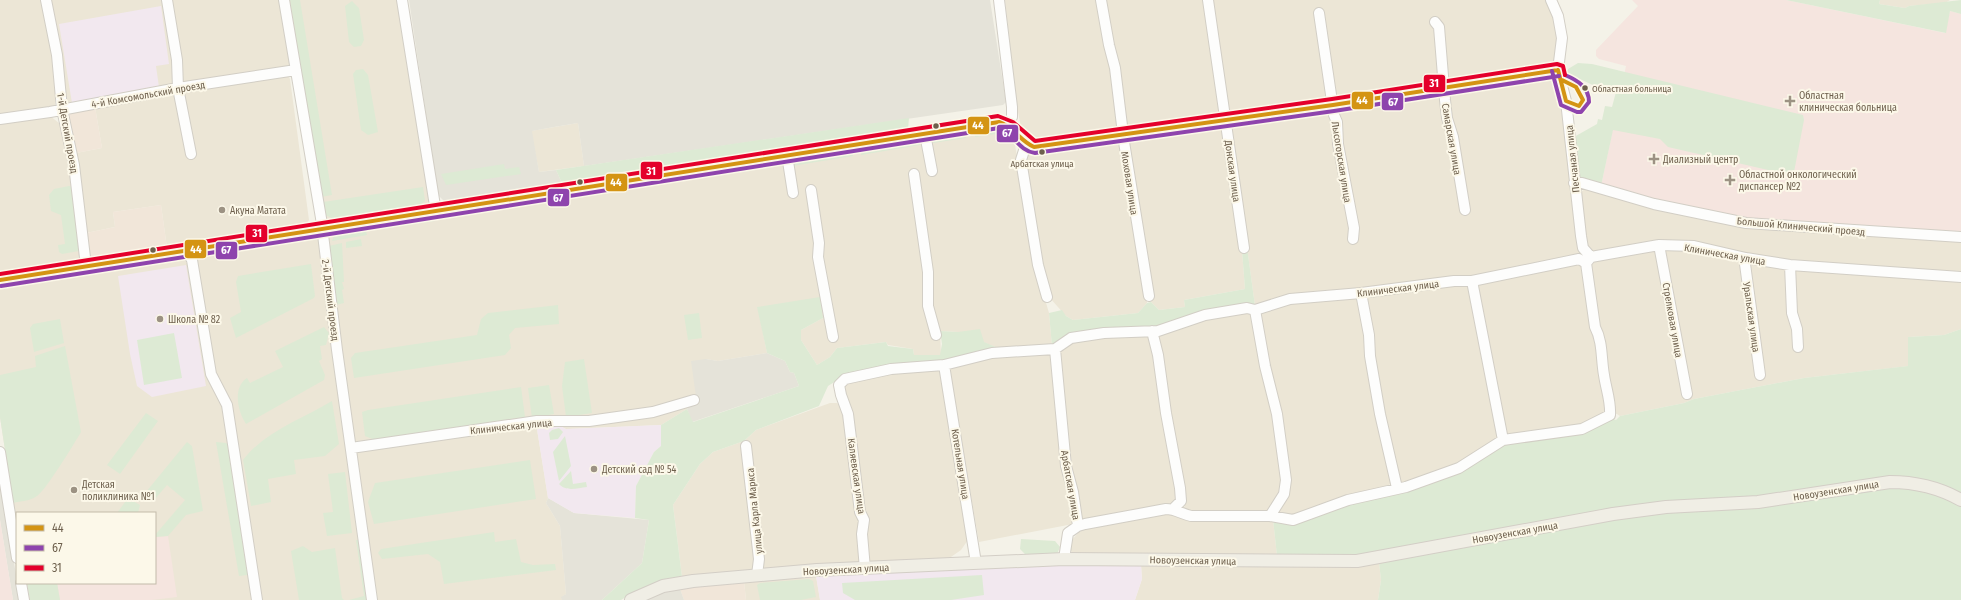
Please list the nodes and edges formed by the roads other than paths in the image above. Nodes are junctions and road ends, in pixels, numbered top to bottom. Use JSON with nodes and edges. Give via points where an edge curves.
{"nodes":[{"id":1,"x":46,"y":0,"type":"edge"},
{"id":2,"x":167,"y":0,"type":"edge"},
{"id":3,"x":284,"y":0,"type":"edge"},
{"id":4,"x":402,"y":0,"type":"edge"},
{"id":5,"x":999,"y":0,"type":"edge"},
{"id":6,"x":1101,"y":0,"type":"edge"},
{"id":7,"x":1208,"y":0,"type":"edge"},
{"id":8,"x":1551,"y":0,"type":"edge"},
{"id":9,"x":1319,"y":13,"type":"dead end"},
{"id":10,"x":1435,"y":22,"type":"dead end"},
{"id":11,"x":296,"y":70,"type":"junction"},
{"id":12,"x":1558,"y":70,"type":"junction"},
{"id":13,"x":178,"y":88,"type":"junction"},
{"id":14,"x":1445,"y":88,"type":"junction"},
{"id":15,"x":1333,"y":105,"type":"junction"},
{"id":16,"x":62,"y":109,"type":"junction"},
{"id":17,"x":0,"y":119,"type":"edge"},
{"id":18,"x":1226,"y":120,"type":"junction"},
{"id":19,"x":1007,"y":124,"type":"junction"},
{"id":20,"x":925,"y":134,"type":"junction"},
{"id":21,"x":1123,"y":135,"type":"junction"},
{"id":22,"x":1026,"y":144,"type":"junction"},
{"id":23,"x":191,"y":154,"type":"dead end"},
{"id":24,"x":787,"y":155,"type":"junction"},
{"id":25,"x":932,"y":171,"type":"dead end"},
{"id":26,"x":914,"y":174,"type":"dead end"},
{"id":27,"x":1574,"y":183,"type":"junction"},
{"id":28,"x":811,"y":190,"type":"dead end"},
{"id":29,"x":793,"y":193,"type":"dead end"},
{"id":30,"x":1464,"y":210,"type":"dead end"},
{"id":31,"x":436,"y":212,"type":"junction"},
{"id":32,"x":323,"y":229,"type":"junction"},
{"id":33,"x":1961,"y":237,"type":"edge"},
{"id":34,"x":1353,"y":239,"type":"dead end"},
{"id":35,"x":1659,"y":245,"type":"junction"},
{"id":36,"x":1244,"y":248,"type":"dead end"},
{"id":37,"x":186,"y":250,"type":"junction"},
{"id":38,"x":1746,"y":258,"type":"junction"},
{"id":39,"x":1585,"y":260,"type":"junction"},
{"id":40,"x":1790,"y":265,"type":"junction"},
{"id":41,"x":86,"y":266,"type":"junction"},
{"id":42,"x":1961,"y":277,"type":"edge"},
{"id":43,"x":0,"y":280,"type":"edge"},
{"id":44,"x":1472,"y":281,"type":"junction"},
{"id":45,"x":1361,"y":293,"type":"junction"},
{"id":46,"x":1148,"y":296,"type":"dead end"},
{"id":47,"x":1047,"y":297,"type":"dead end"},
{"id":48,"x":1255,"y":310,"type":"junction"},
{"id":49,"x":1152,"y":332,"type":"junction"},
{"id":50,"x":936,"y":335,"type":"dead end"},
{"id":51,"x":833,"y":337,"type":"dead end"},
{"id":52,"x":1798,"y":347,"type":"dead end"},
{"id":53,"x":1055,"y":349,"type":"junction"},
{"id":54,"x":944,"y":365,"type":"junction"},
{"id":55,"x":1760,"y":375,"type":"dead end"},
{"id":56,"x":1688,"y":394,"type":"dead end"},
{"id":57,"x":694,"y":400,"type":"dead end"},
{"id":58,"x":1503,"y":440,"type":"junction"},
{"id":59,"x":746,"y":446,"type":"dead end"},
{"id":60,"x":351,"y":448,"type":"junction"},
{"id":61,"x":0,"y":452,"type":"edge"},
{"id":62,"x":1397,"y":488,"type":"junction"},
{"id":63,"x":1961,"y":500,"type":"edge"},
{"id":64,"x":1174,"y":509,"type":"junction"},
{"id":65,"x":1270,"y":516,"type":"junction"},
{"id":66,"x":1078,"y":526,"type":"junction"},
{"id":67,"x":16,"y":552,"type":"edge"},
{"id":68,"x":1064,"y":558,"type":"junction"},
{"id":69,"x":976,"y":563,"type":"junction"},
{"id":70,"x":865,"y":569,"type":"junction"},
{"id":71,"x":757,"y":575,"type":"junction"},
{"id":72,"x":21,"y":584,"type":"edge"},
{"id":73,"x":24,"y":600,"type":"edge"},
{"id":74,"x":257,"y":600,"type":"edge"},
{"id":75,"x":372,"y":600,"type":"edge"},
{"id":76,"x":631,"y":600,"type":"edge"}],
"edges":[{"from":1,"to":16,"type":"street","name":"1-й Детский проезд","via":[[57,55]]},
{"from":2,"to":13,"type":"street","via":[[177,60]]},
{"from":3,"to":11,"type":"street","name":"2-й Детский проезд"},
{"from":4,"to":31,"type":"street"},
{"from":5,"to":19,"type":"street","via":[[1012,108],[1012,117]]},
{"from":6,"to":21,"type":"street","name":"Моховая улица","via":[[1108,45],[1115,68]]},
{"from":7,"to":18,"type":"street","name":"Донская улица"},
{"from":8,"to":12,"type":"street","name":"Песчаная улица","via":[[1558,16],[1562,38]]},
{"from":9,"to":15,"type":"street","name":"Лысогорская улица"},
{"from":10,"to":14,"type":"street","name":"Самарская улица","via":[[1438,27]]},
{"from":11,"to":13,"type":"street","name":"4-й Комсомольский проезд"},
{"from":11,"to":32,"type":"street","name":"2-й Детский проезд"},
{"from":12,"to":14,"type":"street"},
{"from":12,"to":27,"type":"street","name":"Песчаная улица","via":[[1565,91]]},
{"from":13,"to":16,"type":"street","name":"4-й Комсомольский проезд"},
{"from":13,"to":23,"type":"street"},
{"from":14,"to":15,"type":"street"},
{"from":14,"to":30,"type":"street","name":"Самарская улица","via":[[1447,118],[1453,137]]},
{"from":15,"to":18,"type":"street"},
{"from":15,"to":34,"type":"street","name":"Лысогорская улица","via":[[1354,228]]},
{"from":16,"to":17,"type":"street","name":"4-й Комсомольский проезд"},
{"from":16,"to":41,"type":"street","name":"1-й Детский проезд","via":[[74,165]]},
{"from":18,"to":21,"type":"street"},
{"from":18,"to":36,"type":"street","name":"Донская улица"},
{"from":19,"to":20,"type":"street","via":[[999,122]]},
{"from":19,"to":22,"type":"street"},
{"from":20,"to":24,"type":"street"},
{"from":20,"to":25,"type":"street"},
{"from":21,"to":22,"type":"street","via":[[1034,147]]},
{"from":21,"to":46,"type":"street","name":"Моховая улица"},
{"from":22,"to":47,"type":"street","via":[[1021,160],[1038,265]]},
{"from":24,"to":29,"type":"street"},
{"from":24,"to":31,"type":"street"},
{"from":26,"to":50,"type":"street","via":[[928,272],[928,306]]},
{"from":27,"to":33,"type":"street","name":"Большой Клинический проезд","via":[[1582,183],[1654,204],[1746,223]]},
{"from":27,"to":39,"type":"street","name":"Песчаная улица"},
{"from":28,"to":51,"type":"street","via":[[819,243],[818,257]]},
{"from":31,"to":32,"type":"street"},
{"from":32,"to":37,"type":"street"},
{"from":32,"to":60,"type":"street","name":"2-й Детский проезд"},
{"from":35,"to":38,"type":"street","name":"Клиническая улица","via":[[1694,246]]},
{"from":35,"to":39,"type":"street","name":"Клиническая улица"},
{"from":35,"to":56,"type":"street","name":"Стрелковая улица"},
{"from":37,"to":41,"type":"street"},
{"from":37,"to":74,"type":"street","via":[[192,260],[211,374],[227,405]]},
{"from":38,"to":40,"type":"street","name":"Клиническая улица"},
{"from":38,"to":55,"type":"street","name":"Уральская улица"},
{"from":39,"to":44,"type":"street","name":"Клиническая улица"},
{"from":39,"to":58,"type":"street","via":[[1595,327],[1599,334],[1605,381],[1611,403],[1610,415],[1582,428]]},
{"from":40,"to":42,"type":"street","name":"Клиническая улица"},
{"from":40,"to":52,"type":"street","via":[[1792,313],[1797,329]]},
{"from":41,"to":43,"type":"street"},
{"from":44,"to":45,"type":"street","name":"Клиническая улица"},
{"from":44,"to":58,"type":"street"},
{"from":45,"to":48,"type":"street","name":"Клиническая улица","via":[[1290,299]]},
{"from":45,"to":62,"type":"street","via":[[1380,414]]},
{"from":48,"to":49,"type":"street","name":"Клиническая улица","via":[[1247,308],[1205,315]]},
{"from":48,"to":65,"type":"street","via":[[1276,414],[1286,480],[1284,494]]},
{"from":49,"to":53,"type":"street","name":"Клиническая улица","via":[[1104,333],[1071,338]]},
{"from":49,"to":64,"type":"street","via":[[1180,488],[1181,501]]},
{"from":53,"to":54,"type":"street","via":[[992,353]]},
{"from":53,"to":66,"type":"street","name":"Арбатская улица","via":[[1066,466]]},
{"from":54,"to":69,"type":"street","name":"Котельная улица"},
{"from":54,"to":70,"type":"street","name":"Каляевская улица","via":[[891,369],[845,379],[839,385],[840,395],[848,414],[860,512],[864,520],[862,534]]},
{"from":57,"to":60,"type":"street","name":"Клиническая улица","via":[[653,412],[589,421],[537,421]]},
{"from":58,"to":62,"type":"street","via":[[1459,468]]},
{"from":59,"to":71,"type":"street","name":"улица Карла Маркса","via":[[759,559]]},
{"from":60,"to":75,"type":"street","name":"2-й Детский проезд"},
{"from":61,"to":67,"type":"street"},
{"from":62,"to":65,"type":"street","via":[[1348,500],[1292,520]]},
{"from":63,"to":68,"type":"main road","name":"Новоузенская улица","via":[[1932,487],[1911,482],[1890,482],[1758,502],[1613,514],[1357,561]]},
{"from":64,"to":65,"type":"street","via":[[1191,516]]},
{"from":64,"to":66,"type":"street"},
{"from":66,"to":68,"type":"street","via":[[1068,533]]},
{"from":68,"to":69,"type":"main road","name":"Новоузенская улица"},
{"from":69,"to":70,"type":"main road","name":"Новоузенская улица"},
{"from":70,"to":71,"type":"main road","name":"Новоузенская улица"},
{"from":71,"to":76,"type":"main road","name":"Новоузенская улица","via":[[663,586]]},
{"from":72,"to":73,"type":"street"}]}
